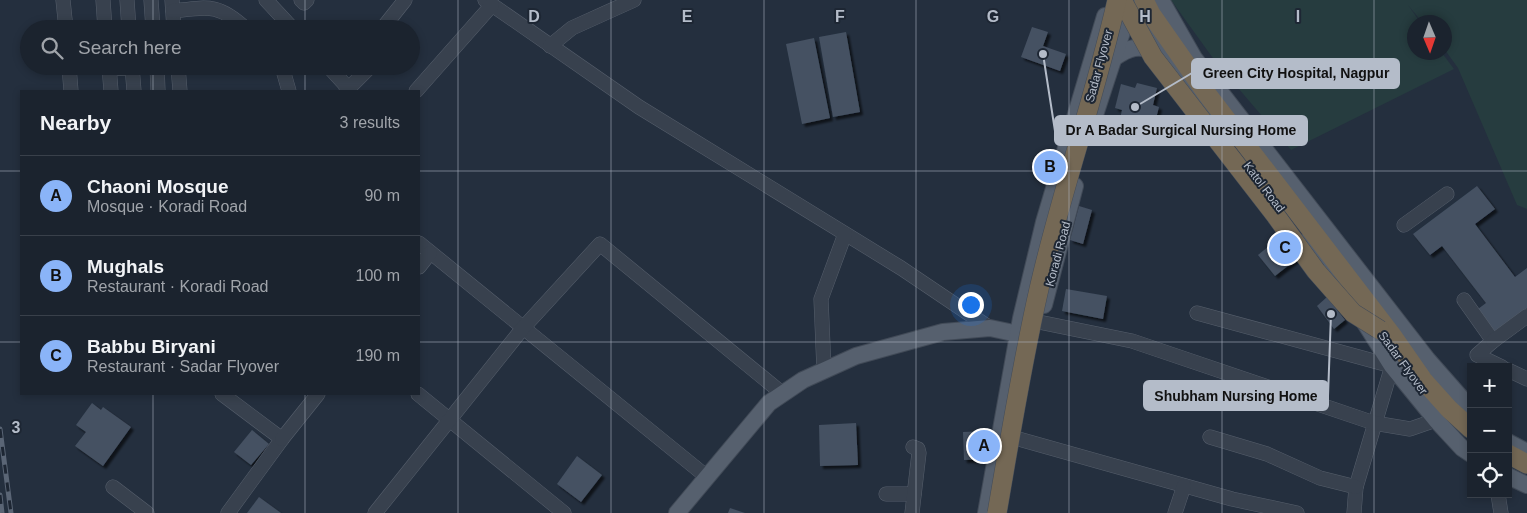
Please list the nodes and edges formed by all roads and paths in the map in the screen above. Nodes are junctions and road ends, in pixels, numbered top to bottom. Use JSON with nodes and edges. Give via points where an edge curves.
{"nodes":[{"id":1,"x":63,"y":0,"type":"edge"},
{"id":2,"x":103,"y":0,"type":"edge"},
{"id":3,"x":127,"y":0,"type":"edge"},
{"id":4,"x":151,"y":0,"type":"edge"},
{"id":5,"x":266,"y":0,"type":"edge"},
{"id":6,"x":301,"y":0,"type":"edge"},
{"id":7,"x":307,"y":0,"type":"edge"},
{"id":8,"x":405,"y":0,"type":"edge"},
{"id":9,"x":634,"y":0,"type":"edge"},
{"id":10,"x":1111,"y":0,"type":"edge"},
{"id":11,"x":1117,"y":0,"type":"edge"},
{"id":12,"x":488,"y":2,"type":"edge"},
{"id":13,"x":1134,"y":2,"type":"edge"},
{"id":14,"x":1162,"y":2,"type":"edge"},
{"id":15,"x":211,"y":4,"type":"edge"},
{"id":16,"x":172,"y":6,"type":"edge"},
{"id":17,"x":65,"y":20,"type":"edge"},
{"id":18,"x":105,"y":20,"type":"edge"},
{"id":19,"x":128,"y":20,"type":"edge"},
{"id":20,"x":153,"y":20,"type":"edge"},
{"id":21,"x":173,"y":20,"type":"edge"},
{"id":22,"x":235,"y":20,"type":"edge"},
{"id":23,"x":285,"y":20,"type":"edge"},
{"id":24,"x":389,"y":20,"type":"edge"},
{"id":25,"x":550,"y":46,"type":"junction"},
{"id":26,"x":1162,"y":50,"type":"junction"},
{"id":27,"x":1114,"y":58,"type":"junction"},
{"id":28,"x":70,"y":75,"type":"edge"},
{"id":29,"x":110,"y":75,"type":"edge"},
{"id":30,"x":133,"y":75,"type":"edge"},
{"id":31,"x":157,"y":75,"type":"edge"},
{"id":32,"x":179,"y":75,"type":"edge"},
{"id":33,"x":284,"y":75,"type":"edge"},
{"id":34,"x":335,"y":75,"type":"edge"},
{"id":35,"x":362,"y":75,"type":"edge"},
{"id":36,"x":72,"y":90,"type":"edge"},
{"id":37,"x":111,"y":90,"type":"edge"},
{"id":38,"x":134,"y":90,"type":"edge"},
{"id":39,"x":158,"y":90,"type":"edge"},
{"id":40,"x":180,"y":90,"type":"edge"},
{"id":41,"x":289,"y":90,"type":"edge"},
{"id":42,"x":347,"y":90,"type":"edge"},
{"id":43,"x":417,"y":90,"type":"edge"},
{"id":44,"x":1447,"y":194,"type":"dead end"},
{"id":45,"x":1404,"y":225,"type":"dead end"},
{"id":46,"x":845,"y":234,"type":"junction"},
{"id":47,"x":420,"y":245,"type":"edge"},
{"id":48,"x":430,"y":253,"type":"junction"},
{"id":49,"x":420,"y":266,"type":"edge"},
{"id":50,"x":1464,"y":300,"type":"dead end"},
{"id":51,"x":1197,"y":313,"type":"dead end"},
{"id":52,"x":1527,"y":316,"type":"edge"},
{"id":53,"x":1019,"y":326,"type":"junction"},
{"id":54,"x":523,"y":328,"type":"junction"},
{"id":55,"x":990,"y":328,"type":"junction"},
{"id":56,"x":1038,"y":330,"type":"junction"},
{"id":57,"x":1493,"y":341,"type":"junction"},
{"id":58,"x":1494,"y":363,"type":"edge"},
{"id":59,"x":1392,"y":366,"type":"junction"},
{"id":60,"x":824,"y":370,"type":"junction"},
{"id":61,"x":1512,"y":372,"type":"edge"},
{"id":62,"x":1527,"y":379,"type":"edge"},
{"id":63,"x":783,"y":394,"type":"junction"},
{"id":64,"x":223,"y":395,"type":"edge"},
{"id":65,"x":317,"y":395,"type":"edge"},
{"id":66,"x":419,"y":395,"type":"edge"},
{"id":67,"x":1470,"y":408,"type":"edge"},
{"id":68,"x":450,"y":420,"type":"junction"},
{"id":69,"x":1436,"y":420,"type":"junction"},
{"id":70,"x":1374,"y":423,"type":"junction"},
{"id":71,"x":1467,"y":425,"type":"edge"},
{"id":72,"x":999,"y":434,"type":"junction"},
{"id":73,"x":1467,"y":435,"type":"edge"},
{"id":74,"x":1210,"y":437,"type":"dead end"},
{"id":75,"x":1017,"y":438,"type":"junction"},
{"id":76,"x":282,"y":439,"type":"junction"},
{"id":77,"x":913,"y":448,"type":"dead end"},
{"id":78,"x":1513,"y":449,"type":"edge"},
{"id":79,"x":1470,"y":453,"type":"edge"},
{"id":80,"x":1527,"y":464,"type":"edge"},
{"id":81,"x":1512,"y":467,"type":"edge"},
{"id":82,"x":1527,"y":474,"type":"edge"},
{"id":83,"x":707,"y":477,"type":"junction"},
{"id":84,"x":1512,"y":478,"type":"edge"},
{"id":85,"x":1527,"y":485,"type":"edge"},
{"id":86,"x":1184,"y":486,"type":"junction"},
{"id":87,"x":113,"y":487,"type":"dead end"},
{"id":88,"x":1356,"y":487,"type":"junction"},
{"id":89,"x":886,"y":494,"type":"dead end"},
{"id":90,"x":914,"y":494,"type":"junction"},
{"id":91,"x":147,"y":513,"type":"edge"},
{"id":92,"x":228,"y":513,"type":"edge"},
{"id":93,"x":376,"y":513,"type":"edge"},
{"id":94,"x":564,"y":513,"type":"edge"},
{"id":95,"x":677,"y":513,"type":"edge"},
{"id":96,"x":912,"y":513,"type":"edge"},
{"id":97,"x":986,"y":513,"type":"edge"},
{"id":98,"x":992,"y":513,"type":"edge"},
{"id":99,"x":997,"y":513,"type":"edge"},
{"id":100,"x":1003,"y":513,"type":"edge"},
{"id":101,"x":1175,"y":513,"type":"edge"},
{"id":102,"x":1297,"y":513,"type":"edge"},
{"id":103,"x":1354,"y":513,"type":"edge"}],
"edges":[{"from":1,"to":17,"type":"street"},
{"from":2,"to":18,"type":"street"},
{"from":3,"to":19,"type":"street"},
{"from":4,"to":20,"type":"street"},
{"from":5,"to":23,"type":"street"},
{"from":6,"to":7,"type":"street","via":[[304,3]]},
{"from":8,"to":24,"type":"street"},
{"from":9,"to":25,"type":"street","via":[[572,28]]},
{"from":10,"to":53,"type":"main road","name":"Koradi Road","via":[[1044,222]]},
{"from":10,"to":98,"type":"highway","name":"Sadar Flyover","via":[[1032,297]]},
{"from":11,"to":99,"type":"highway","name":"Sadar Flyover","bridge":true,"via":[[1039,290]]},
{"from":12,"to":25,"type":"street"},
{"from":12,"to":43,"type":"street"},
{"from":13,"to":26,"type":"main road","name":"Katol Road","via":[[1148,31]]},
{"from":13,"to":27,"type":"main road","name":"Koradi Road"},
{"from":13,"to":71,"type":"highway","name":"Sadar Flyover","via":[[1151,14],[1207,94],[1423,380]]},
{"from":13,"to":73,"type":"highway","name":"Sadar Flyover","bridge":true,"via":[[1153,57],[1316,271],[1353,313],[1380,330],[1434,406]]},
{"from":14,"to":67,"type":"main road","name":"Katol Road","via":[[1200,66],[1422,352]]},
{"from":15,"to":16,"type":"street"},
{"from":15,"to":22,"type":"street"},
{"from":16,"to":21,"type":"street"},
{"from":25,"to":46,"type":"street","via":[[639,107]]},
{"from":26,"to":27,"type":"main road","via":[[1139,46]]},
{"from":26,"to":59,"type":"main road","name":"Katol Road","via":[[1347,296]]},
{"from":27,"to":56,"type":"main road","name":"Koradi Road","via":[[1089,132]]},
{"from":28,"to":36,"type":"street"},
{"from":29,"to":37,"type":"street"},
{"from":30,"to":38,"type":"street"},
{"from":31,"to":39,"type":"street"},
{"from":32,"to":40,"type":"street"},
{"from":33,"to":41,"type":"street"},
{"from":34,"to":42,"type":"street"},
{"from":35,"to":42,"type":"street"},
{"from":44,"to":45,"type":"street"},
{"from":46,"to":55,"type":"street"},
{"from":46,"to":60,"type":"street","via":[[821,300]]},
{"from":47,"to":48,"type":"street"},
{"from":48,"to":49,"type":"street"},
{"from":48,"to":54,"type":"street"},
{"from":50,"to":57,"type":"street"},
{"from":51,"to":59,"type":"street"},
{"from":52,"to":57,"type":"street"},
{"from":53,"to":55,"type":"main road"},
{"from":53,"to":56,"type":"main road"},
{"from":53,"to":72,"type":"main road","name":"Koradi Road"},
{"from":54,"to":63,"type":"street","via":[[600,244]]},
{"from":54,"to":68,"type":"street"},
{"from":54,"to":83,"type":"street"},
{"from":55,"to":60,"type":"main road","via":[[943,332],[856,356]]},
{"from":56,"to":70,"type":"street","via":[[1132,342]]},
{"from":56,"to":75,"type":"main road","name":"Koradi Road"},
{"from":57,"to":58,"type":"street","via":[[1477,355]]},
{"from":59,"to":69,"type":"main road","name":"Katol Road"},
{"from":59,"to":70,"type":"street"},
{"from":60,"to":63,"type":"main road"},
{"from":61,"to":62,"type":"street"},
{"from":63,"to":83,"type":"main road","via":[[769,403]]},
{"from":64,"to":76,"type":"street"},
{"from":65,"to":76,"type":"street"},
{"from":66,"to":68,"type":"street"},
{"from":68,"to":93,"type":"street"},
{"from":68,"to":94,"type":"street"},
{"from":69,"to":70,"type":"street","via":[[1410,429]]},
{"from":69,"to":79,"type":"main road","name":"Katol Road"},
{"from":70,"to":88,"type":"street"},
{"from":72,"to":75,"type":"street"},
{"from":72,"to":97,"type":"main road","name":"Koradi Road"},
{"from":74,"to":88,"type":"street","via":[[1267,454],[1320,478]]},
{"from":75,"to":86,"type":"street"},
{"from":75,"to":100,"type":"main road","name":"Koradi Road"},
{"from":76,"to":92,"type":"street"},
{"from":77,"to":90,"type":"street","via":[[919,453]]},
{"from":78,"to":80,"type":"highway"},
{"from":81,"to":82,"type":"highway"},
{"from":83,"to":95,"type":"main road"},
{"from":84,"to":85,"type":"main road"},
{"from":86,"to":101,"type":"street"},
{"from":86,"to":102,"type":"street"},
{"from":87,"to":91,"type":"street"},
{"from":88,"to":103,"type":"street"},
{"from":89,"to":90,"type":"street"},
{"from":90,"to":96,"type":"street"}]}
